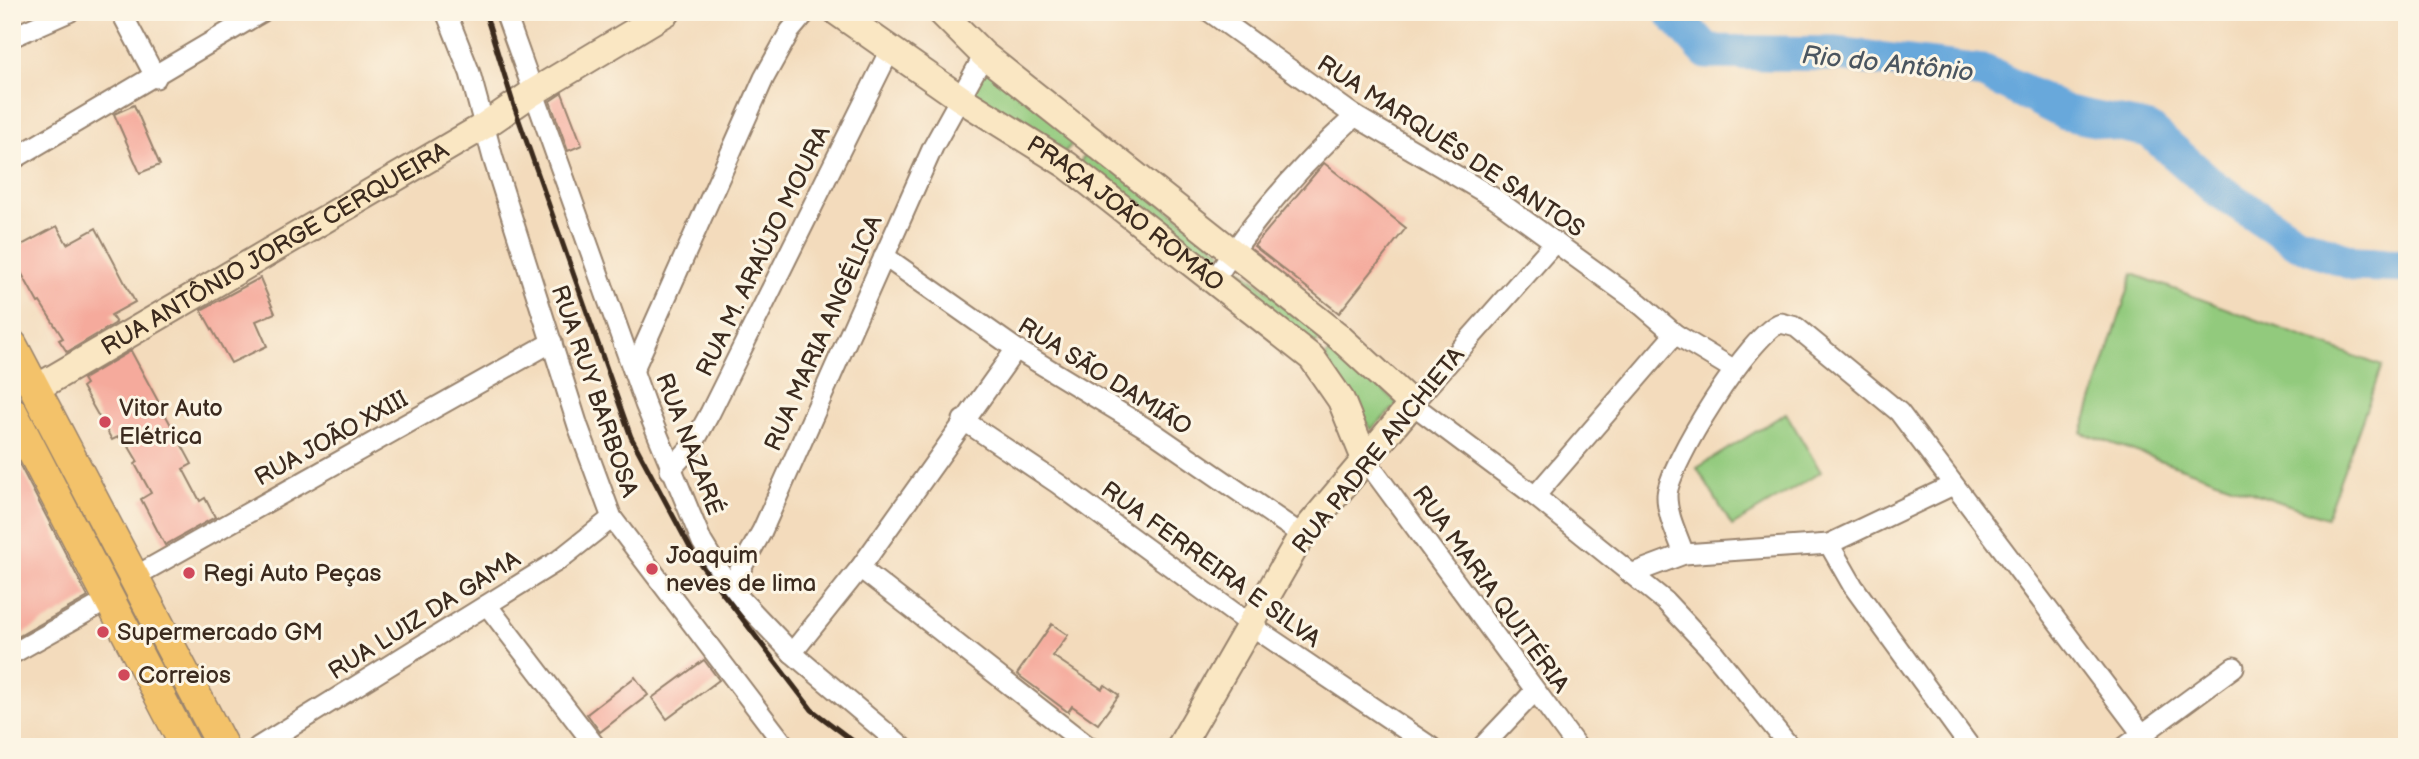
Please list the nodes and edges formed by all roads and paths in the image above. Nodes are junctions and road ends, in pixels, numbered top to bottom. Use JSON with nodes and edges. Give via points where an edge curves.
{"nodes":[{"id":1,"x":69,"y":12,"type":"edge"},
{"id":2,"x":121,"y":12,"type":"edge"},
{"id":3,"x":262,"y":12,"type":"edge"},
{"id":4,"x":446,"y":12,"type":"edge"},
{"id":5,"x":505,"y":12,"type":"edge"},
{"id":6,"x":667,"y":12,"type":"edge"},
{"id":7,"x":806,"y":12,"type":"edge"},
{"id":8,"x":837,"y":12,"type":"edge"},
{"id":9,"x":941,"y":12,"type":"edge"},
{"id":10,"x":1210,"y":12,"type":"edge"},
{"id":11,"x":12,"y":37,"type":"edge"},
{"id":12,"x":891,"y":48,"type":"junction"},
{"id":13,"x":984,"y":55,"type":"junction"},
{"id":14,"x":156,"y":78,"type":"junction"},
{"id":15,"x":960,"y":97,"type":"junction"},
{"id":16,"x":523,"y":100,"type":"junction"},
{"id":17,"x":1355,"y":116,"type":"junction"},
{"id":18,"x":484,"y":127,"type":"junction"},
{"id":19,"x":1090,"y":141,"type":"junction"},
{"id":20,"x":12,"y":160,"type":"edge"},
{"id":21,"x":1068,"y":165,"type":"junction"},
{"id":22,"x":1555,"y":242,"type":"junction"},
{"id":23,"x":1232,"y":252,"type":"junction"},
{"id":24,"x":884,"y":256,"type":"junction"},
{"id":25,"x":1213,"y":282,"type":"junction"},
{"id":26,"x":1675,"y":334,"type":"junction"},
{"id":27,"x":1337,"y":335,"type":"junction"},
{"id":28,"x":552,"y":342,"type":"junction"},
{"id":29,"x":12,"y":345,"type":"edge"},
{"id":30,"x":1016,"y":349,"type":"junction"},
{"id":31,"x":1312,"y":358,"type":"junction"},
{"id":32,"x":634,"y":369,"type":"junction"},
{"id":33,"x":1734,"y":369,"type":"junction"},
{"id":34,"x":35,"y":388,"type":"junction"},
{"id":35,"x":1412,"y":404,"type":"junction"},
{"id":36,"x":12,"y":412,"type":"edge"},
{"id":37,"x":964,"y":420,"type":"junction"},
{"id":38,"x":1365,"y":459,"type":"junction"},
{"id":39,"x":670,"y":470,"type":"junction"},
{"id":40,"x":1953,"y":485,"type":"junction"},
{"id":41,"x":1535,"y":496,"type":"junction"},
{"id":42,"x":97,"y":505,"type":"junction"},
{"id":43,"x":612,"y":518,"type":"junction"},
{"id":44,"x":67,"y":521,"type":"junction"},
{"id":45,"x":1302,"y":535,"type":"junction"},
{"id":46,"x":1829,"y":544,"type":"junction"},
{"id":47,"x":1684,"y":554,"type":"junction"},
{"id":48,"x":860,"y":568,"type":"junction"},
{"id":49,"x":1631,"y":574,"type":"junction"},
{"id":50,"x":134,"y":577,"type":"junction"},
{"id":51,"x":730,"y":588,"type":"junction"},
{"id":52,"x":110,"y":599,"type":"junction"},
{"id":53,"x":487,"y":605,"type":"junction"},
{"id":54,"x":1252,"y":626,"type":"junction"},
{"id":55,"x":792,"y":653,"type":"junction"},
{"id":56,"x":12,"y":654,"type":"edge"},
{"id":57,"x":2234,"y":667,"type":"dead end"},
{"id":58,"x":1534,"y":692,"type":"junction"},
{"id":59,"x":2148,"y":740,"type":"edge"},
{"id":60,"x":186,"y":747,"type":"edge"},
{"id":61,"x":223,"y":747,"type":"edge"},
{"id":62,"x":258,"y":747,"type":"edge"},
{"id":63,"x":596,"y":747,"type":"edge"},
{"id":64,"x":786,"y":747,"type":"edge"},
{"id":65,"x":903,"y":747,"type":"edge"},
{"id":66,"x":1089,"y":747,"type":"edge"},
{"id":67,"x":1180,"y":747,"type":"edge"},
{"id":68,"x":1431,"y":747,"type":"edge"},
{"id":69,"x":1482,"y":747,"type":"edge"},
{"id":70,"x":1577,"y":747,"type":"edge"},
{"id":71,"x":1790,"y":747,"type":"edge"},
{"id":72,"x":1970,"y":747,"type":"edge"},
{"id":73,"x":2125,"y":747,"type":"edge"}],
"edges":[{"from":1,"to":11,"type":"street"},
{"from":2,"to":14,"type":"street"},
{"from":3,"to":14,"type":"street"},
{"from":4,"to":18,"type":"street","name":"RUA RUY BARBOSA","via":[[470,73]]},
{"from":5,"to":16,"type":"street","name":"RUA NAZARÉ"},
{"from":6,"to":16,"type":"street","name":"RUA ANTÔNIO JORGE CERQUEIRA"},
{"from":7,"to":32,"type":"street","via":[[764,78]]},
{"from":8,"to":12,"type":"street","name":"PRAÇA JOÃO ROMÃO"},
{"from":9,"to":13,"type":"street","name":"PRAÇA JOÃO ROMÃO"},
{"from":10,"to":17,"type":"street","name":"RUA MARQUÊS DE SANTOS"},
{"from":12,"to":15,"type":"street","name":"PRAÇA JOÃO ROMÃO"},
{"from":12,"to":39,"type":"street","name":"RUA M. ARAÚJO MOURA","via":[[710,414],[692,446]]},
{"from":13,"to":15,"type":"street","name":"RUA MARIA ANGÉLICA"},
{"from":13,"to":19,"type":"street","name":"PRAÇA JOÃO ROMÃO"},
{"from":14,"to":20,"type":"street"},
{"from":15,"to":21,"type":"street","name":"PRAÇA JOÃO ROMÃO"},
{"from":15,"to":24,"type":"street","name":"RUA MARIA ANGÉLICA"},
{"from":16,"to":18,"type":"street","name":"RUA ANTÔNIO JORGE CERQUEIRA"},
{"from":16,"to":32,"type":"street","name":"RUA NAZARÉ"},
{"from":17,"to":22,"type":"street","name":"RUA MARQUÊS DE SANTOS","via":[[1494,198]]},
{"from":17,"to":23,"type":"street","via":[[1306,160]]},
{"from":18,"to":28,"type":"street","name":"RUA RUY BARBOSA"},
{"from":18,"to":34,"type":"street","name":"RUA ANTÔNIO JORGE CERQUEIRA"},
{"from":19,"to":21,"type":"street"},
{"from":19,"to":23,"type":"street","name":"PRAÇA JOÃO ROMÃO"},
{"from":21,"to":25,"type":"street","name":"PRAÇA JOÃO ROMÃO"},
{"from":22,"to":26,"type":"street","name":"RUA MARQUÊS DE SANTOS"},
{"from":22,"to":35,"type":"street","name":"RUA PADRE ANCHIETA"},
{"from":23,"to":25,"type":"street"},
{"from":23,"to":27,"type":"street","name":"PRAÇA JOÃO ROMÃO"},
{"from":24,"to":30,"type":"street","name":"RUA SÃO DAMIÃO"},
{"from":24,"to":51,"type":"street","name":"RUA MARIA ANGÉLICA","via":[[762,531]]},
{"from":25,"to":31,"type":"street","name":"PRAÇA JOÃO ROMÃO"},
{"from":26,"to":33,"type":"street","name":"RUA MARQUÊS DE SANTOS"},
{"from":26,"to":41,"type":"street"},
{"from":27,"to":31,"type":"street"},
{"from":27,"to":35,"type":"street","name":"PRAÇA JOÃO ROMÃO"},
{"from":28,"to":43,"type":"street","name":"RUA RUY BARBOSA"},
{"from":28,"to":50,"type":"street","name":"RUA JOÃO XXIII"},
{"from":29,"to":34,"type":"main road"},
{"from":30,"to":37,"type":"street"},
{"from":30,"to":45,"type":"street","name":"RUA SÃO DAMIÃO","via":[[1154,433]]},
{"from":31,"to":38,"type":"street","name":"PRAÇA JOÃO ROMÃO","via":[[1341,400]]},
{"from":32,"to":39,"type":"street","name":"RUA NAZARÉ"},
{"from":33,"to":40,"type":"street","via":[[1766,331],[1780,323],[1796,327],[1899,412]]},
{"from":33,"to":47,"type":"street","via":[[1672,472],[1667,496]]},
{"from":34,"to":42,"type":"main road"},
{"from":35,"to":38,"type":"street","name":"RUA PADRE ANCHIETA"},
{"from":35,"to":41,"type":"street"},
{"from":36,"to":44,"type":"main road"},
{"from":37,"to":48,"type":"street"},
{"from":37,"to":54,"type":"street","name":"RUA FERREIRA E SILVA"},
{"from":38,"to":45,"type":"street","name":"RUA PADRE ANCHIETA"},
{"from":38,"to":58,"type":"street","name":"RUA MARIA QUITÉRIA"},
{"from":39,"to":51,"type":"street","name":"RUA NAZARÉ","via":[[702,542]]},
{"from":40,"to":46,"type":"street"},
{"from":40,"to":59,"type":"street"},
{"from":41,"to":49,"type":"street"},
{"from":42,"to":44,"type":"main road"},
{"from":42,"to":50,"type":"main road"},
{"from":43,"to":53,"type":"street","name":"RUA LUIZ DA GAMA","via":[[559,560]]},
{"from":43,"to":64,"type":"street","name":"RUA RUY BARBOSA"},
{"from":44,"to":52,"type":"main road"},
{"from":45,"to":54,"type":"street","name":"RUA PADRE ANCHIETA"},
{"from":46,"to":47,"type":"street"},
{"from":46,"to":72,"type":"street","via":[[1853,586]]},
{"from":47,"to":49,"type":"street"},
{"from":48,"to":55,"type":"street"},
{"from":48,"to":66,"type":"street"},
{"from":49,"to":71,"type":"street","via":[[1665,601],[1714,653]]},
{"from":50,"to":61,"type":"main road"},
{"from":51,"to":55,"type":"street","name":"RUA NAZARÉ"},
{"from":52,"to":56,"type":"street"},
{"from":52,"to":60,"type":"main road"},
{"from":53,"to":62,"type":"street","name":"RUA LUIZ DA GAMA"},
{"from":53,"to":63,"type":"street"},
{"from":54,"to":67,"type":"street","name":"RUA PADRE ANCHIETA"},
{"from":54,"to":68,"type":"street","name":"RUA FERREIRA E SILVA"},
{"from":55,"to":65,"type":"street","name":"RUA NAZARÉ"},
{"from":57,"to":59,"type":"street"},
{"from":58,"to":69,"type":"street"},
{"from":58,"to":70,"type":"street","name":"RUA MARIA QUITÉRIA"},
{"from":59,"to":73,"type":"street"}]}
